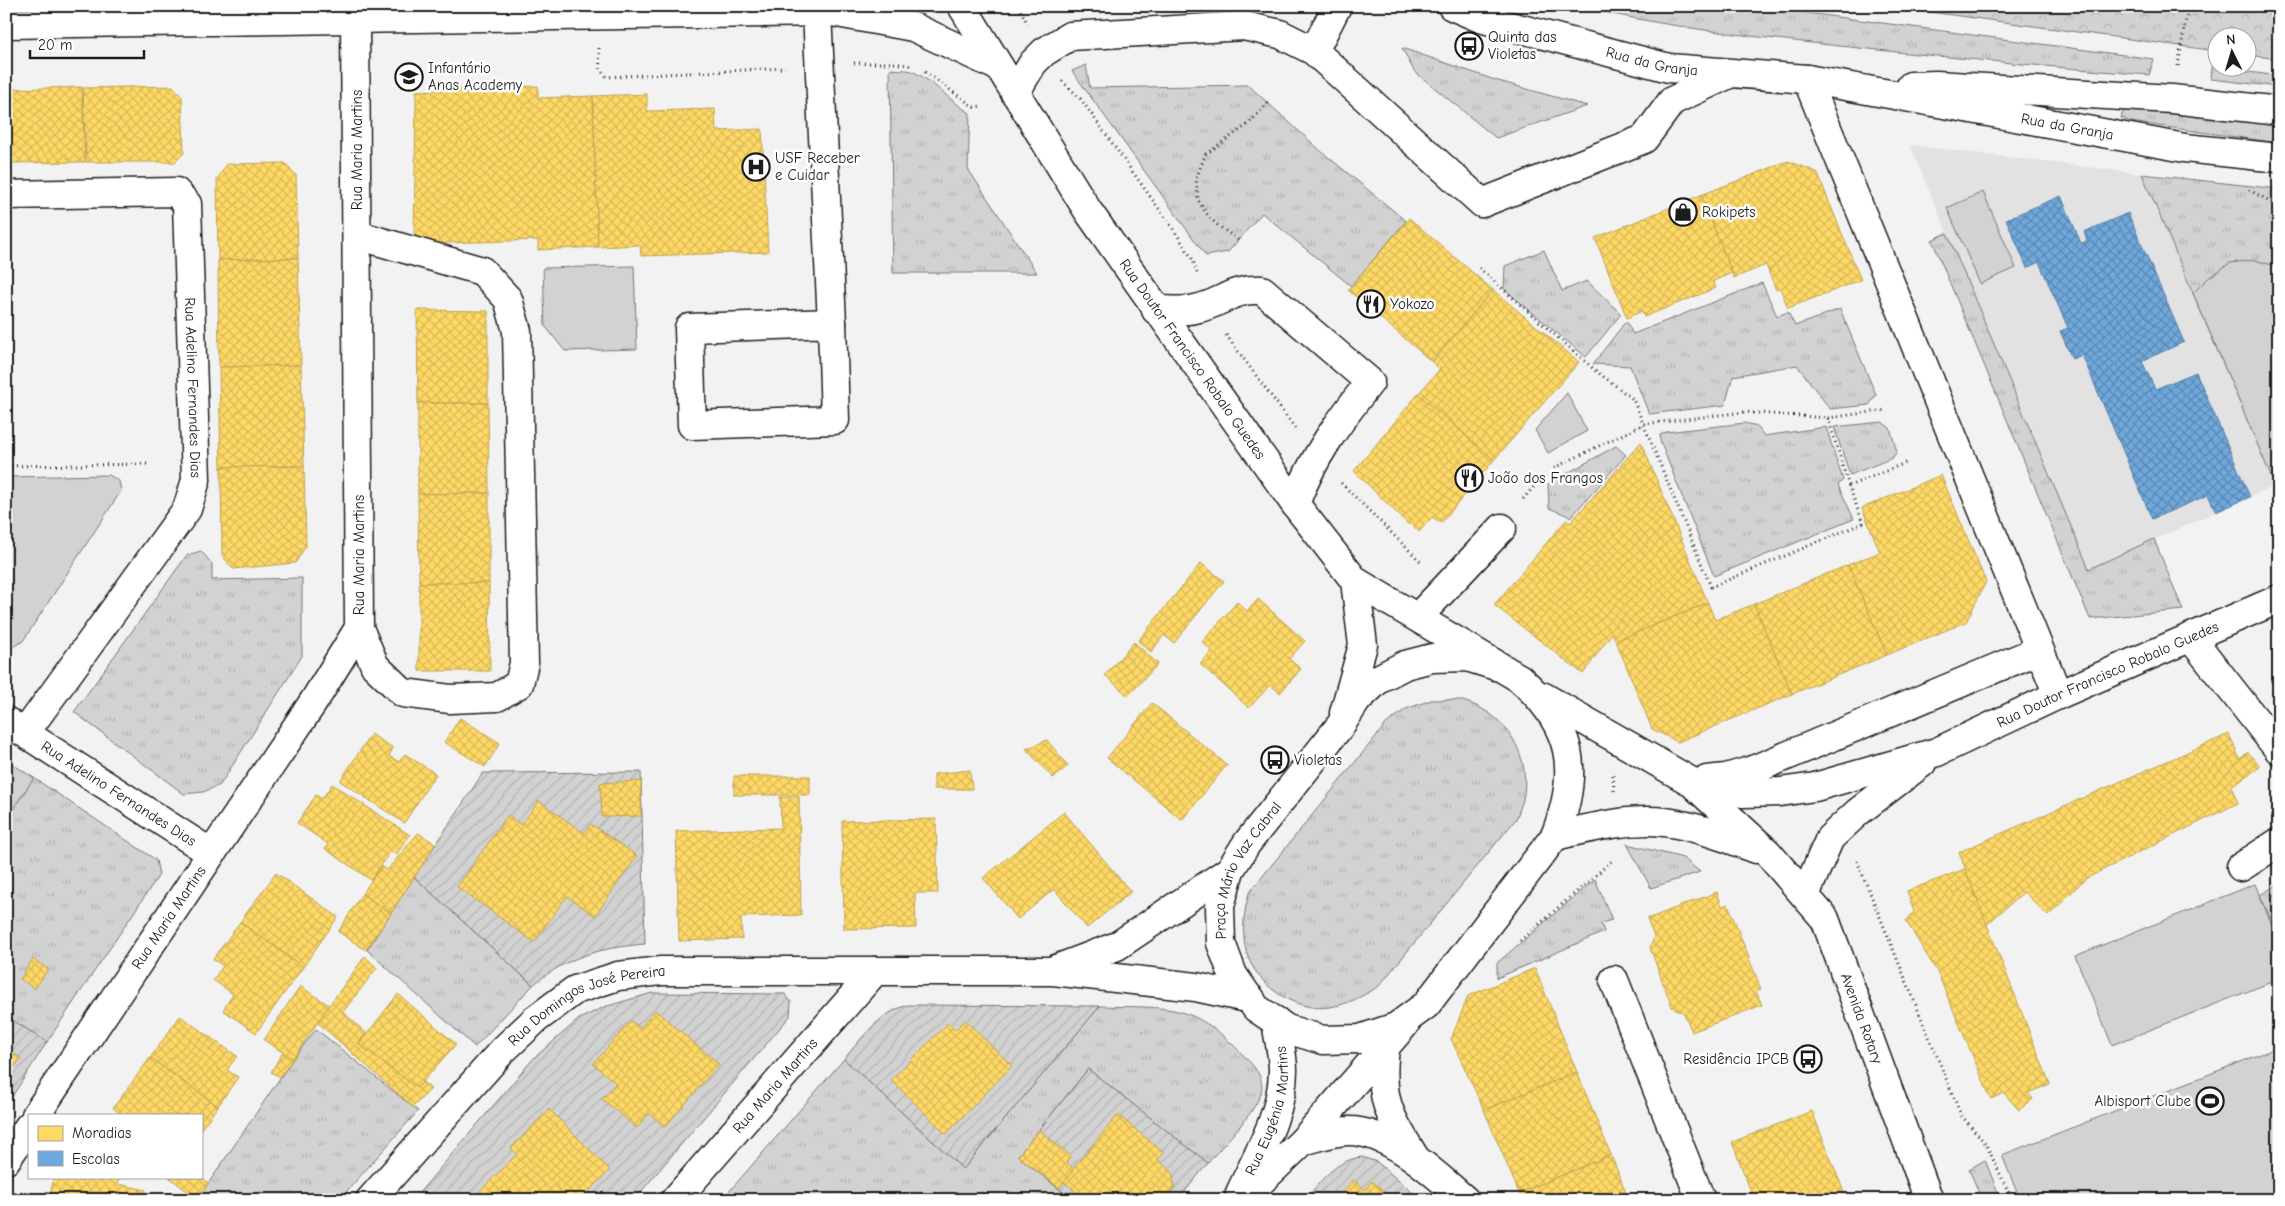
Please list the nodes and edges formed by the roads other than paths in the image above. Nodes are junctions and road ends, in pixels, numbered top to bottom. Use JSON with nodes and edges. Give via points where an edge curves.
{"nodes":[{"id":1,"x":962,"y":6,"type":"edge"},
{"id":2,"x":1337,"y":6,"type":"edge"},
{"id":3,"x":1452,"y":6,"type":"edge"},
{"id":4,"x":638,"y":10,"type":"edge"},
{"id":5,"x":830,"y":10,"type":"edge"},
{"id":6,"x":355,"y":19,"type":"junction"},
{"id":7,"x":6,"y":24,"type":"edge"},
{"id":8,"x":1314,"y":51,"type":"junction"},
{"id":9,"x":999,"y":67,"type":"junction"},
{"id":10,"x":1729,"y":74,"type":"junction"},
{"id":11,"x":1807,"y":79,"type":"junction"},
{"id":12,"x":1857,"y":88,"type":"junction"},
{"id":13,"x":1016,"y":93,"type":"junction"},
{"id":14,"x":2279,"y":111,"type":"edge"},
{"id":15,"x":2279,"y":158,"type":"edge"},
{"id":16,"x":6,"y":194,"type":"edge"},
{"id":17,"x":357,"y":236,"type":"junction"},
{"id":18,"x":1156,"y":310,"type":"junction"},
{"id":19,"x":832,"y":324,"type":"junction"},
{"id":20,"x":1295,"y":504,"type":"junction"},
{"id":21,"x":1502,"y":528,"type":"dead end"},
{"id":22,"x":1355,"y":581,"type":"junction"},
{"id":23,"x":2279,"y":599,"type":"edge"},
{"id":24,"x":1418,"y":617,"type":"junction"},
{"id":25,"x":359,"y":628,"type":"junction"},
{"id":26,"x":2191,"y":638,"type":"junction"},
{"id":27,"x":2039,"y":650,"type":"junction"},
{"id":28,"x":1499,"y":667,"type":"junction"},
{"id":29,"x":1536,"y":693,"type":"junction"},
{"id":30,"x":2058,"y":696,"type":"junction"},
{"id":31,"x":1340,"y":726,"type":"junction"},
{"id":32,"x":16,"y":727,"type":"edge"},
{"id":33,"x":2279,"y":750,"type":"edge"},
{"id":34,"x":1937,"y":752,"type":"junction"},
{"id":35,"x":1690,"y":781,"type":"junction"},
{"id":36,"x":1555,"y":836,"type":"junction"},
{"id":37,"x":2279,"y":842,"type":"edge"},
{"id":38,"x":1767,"y":852,"type":"junction"},
{"id":39,"x":211,"y":853,"type":"junction"},
{"id":40,"x":2240,"y":867,"type":"dead end"},
{"id":41,"x":1230,"y":870,"type":"junction"},
{"id":42,"x":1805,"y":895,"type":"junction"},
{"id":43,"x":1053,"y":970,"type":"junction"},
{"id":44,"x":875,"y":971,"type":"junction"},
{"id":45,"x":1614,"y":980,"type":"dead end"},
{"id":46,"x":1251,"y":999,"type":"junction"},
{"id":47,"x":1414,"y":1013,"type":"junction"},
{"id":48,"x":1276,"y":1021,"type":"junction"},
{"id":49,"x":1385,"y":1048,"type":"junction"},
{"id":50,"x":37,"y":1114,"type":"edge"},
{"id":51,"x":28,"y":1127,"type":"edge"},
{"id":52,"x":1303,"y":1141,"type":"junction"},
{"id":53,"x":1414,"y":1156,"type":"junction"},
{"id":54,"x":6,"y":1160,"type":"edge"},
{"id":55,"x":370,"y":1200,"type":"edge"},
{"id":56,"x":675,"y":1200,"type":"edge"},
{"id":57,"x":1239,"y":1200,"type":"edge"},
{"id":58,"x":1466,"y":1200,"type":"edge"},
{"id":59,"x":1700,"y":1200,"type":"edge"},
{"id":60,"x":1929,"y":1200,"type":"edge"}],
"edges":[{"from":1,"to":9,"type":"street","name":"Rua Doutor Francisco Robalo Guedes"},
{"from":2,"to":8,"type":"street"},
{"from":3,"to":10,"type":"street","name":"Rua da Granja","via":[[1480,18],[1669,68]]},
{"from":4,"to":5,"type":"street"},
{"from":4,"to":6,"type":"street"},
{"from":5,"to":9,"type":"street","via":[[913,28]]},
{"from":5,"to":19,"type":"street"},
{"from":6,"to":7,"type":"street"},
{"from":6,"to":17,"type":"street","name":"Rua Maria Martins"},
{"from":8,"to":10,"type":"street","via":[[1482,203],[1644,139],[1672,101]]},
{"from":8,"to":13,"type":"street","via":[[1280,34],[1244,26],[1070,36],[1033,62]]},
{"from":9,"to":13,"type":"street","name":"Rua Doutor Francisco Robalo Guedes"},
{"from":10,"to":11,"type":"street","name":"Rua da Granja"},
{"from":11,"to":12,"type":"street","name":"Rua da Granja"},
{"from":11,"to":27,"type":"street"},
{"from":12,"to":14,"type":"street","name":"Rua da Granja","via":[[1936,85],[2172,99]]},
{"from":12,"to":15,"type":"street","name":"Rua da Granja","via":[[2185,148]]},
{"from":13,"to":18,"type":"street","name":"Rua Doutor Francisco Robalo Guedes","via":[[1088,211]]},
{"from":16,"to":32,"type":"street","name":"Rua Adelino Fernandes Dias","via":[[176,192],[187,204],[196,480],[187,509]]},
{"from":17,"to":25,"type":"street","name":"Rua Maria Martins"},
{"from":17,"to":25,"type":"street","via":[[482,271],[508,299],[517,332],[524,663],[519,684],[498,697],[450,699],[403,693],[375,666]]},
{"from":18,"to":20,"type":"street","name":"Rua Doutor Francisco Robalo Guedes"},
{"from":18,"to":20,"type":"street","via":[[1195,310],[1234,292],[1262,290],[1370,382],[1337,424],[1305,476]]},
{"from":19,"to":19,"type":"street","via":[[835,420],[692,425],[689,328]]},
{"from":20,"to":22,"type":"street","name":"Rua Doutor Francisco Robalo Guedes"},
{"from":21,"to":24,"type":"street"},
{"from":22,"to":24,"type":"street"},
{"from":22,"to":31,"type":"street","via":[[1363,645]]},
{"from":23,"to":26,"type":"street","name":"Rua Doutor Francisco Robalo Guedes"},
{"from":24,"to":28,"type":"street"},
{"from":25,"to":39,"type":"street","name":"Rua Maria Martins"},
{"from":26,"to":30,"type":"street","name":"Rua Doutor Francisco Robalo Guedes"},
{"from":26,"to":33,"type":"street"},
{"from":27,"to":30,"type":"street"},
{"from":27,"to":35,"type":"street","via":[[1753,770],[1726,778]]},
{"from":28,"to":29,"type":"street","name":"Praça Mário Vaz Cabral"},
{"from":28,"to":31,"type":"street","name":"Praça Mário Vaz Cabral","via":[[1466,657],[1432,658],[1405,665],[1380,678],[1357,700]]},
{"from":29,"to":35,"type":"street"},
{"from":29,"to":36,"type":"street","name":"Praça Mário Vaz Cabral","via":[[1557,723],[1567,751],[1570,775],[1566,806]]},
{"from":30,"to":34,"type":"street","name":"Rua Doutor Francisco Robalo Guedes"},
{"from":31,"to":41,"type":"street","name":"Praça Mário Vaz Cabral"},
{"from":32,"to":39,"type":"street","name":"Rua Adelino Fernandes Dias"},
{"from":34,"to":35,"type":"street","name":"Rua Doutor Francisco Robalo Guedes","via":[[1815,787],[1780,792],[1743,792]]},
{"from":34,"to":42,"type":"street","name":"Rua Doutor Francisco Robalo Guedes","via":[[1866,805],[1830,838]]},
{"from":35,"to":38,"type":"street","name":"Avenida Rotary"},
{"from":36,"to":38,"type":"street","via":[[1617,823],[1664,822],[1712,833]]},
{"from":36,"to":47,"type":"street","name":"Praça Mário Vaz Cabral","via":[[1426,1005]]},
{"from":37,"to":40,"type":"street"},
{"from":38,"to":42,"type":"street","name":"Avenida Rotary"},
{"from":39,"to":50,"type":"street","name":"Rua Maria Martins"},
{"from":41,"to":43,"type":"street","via":[[1117,946]]},
{"from":41,"to":46,"type":"street","name":"Praça Mário Vaz Cabral","via":[[1220,906],[1221,943],[1232,975]]},
{"from":42,"to":60,"type":"street","name":"Avenida Rotary","via":[[1825,919]]},
{"from":43,"to":44,"type":"street","name":"Rua Domingos José Pereira"},
{"from":43,"to":46,"type":"street","via":[[1196,987]]},
{"from":44,"to":55,"type":"street","name":"Rua Domingos José Pereira","via":[[661,971],[618,976],[575,990],[536,1019],[503,1050]]},
{"from":44,"to":56,"type":"street","name":"Rua Maria Martins"},
{"from":45,"to":59,"type":"street"},
{"from":46,"to":48,"type":"street","name":"Praça Mário Vaz Cabral","via":[[1256,1008]]},
{"from":47,"to":48,"type":"street","name":"Praça Mário Vaz Cabral","via":[[1396,1027],[1360,1039],[1323,1040],[1287,1029]]},
{"from":47,"to":49,"type":"street"},
{"from":48,"to":57,"type":"street","name":"Rua Eugénia Martins","via":[[1283,1069],[1281,1097]]},
{"from":49,"to":52,"type":"street"},
{"from":49,"to":53,"type":"street","via":[[1381,1077],[1385,1099],[1390,1117]]},
{"from":51,"to":54,"type":"street"},
{"from":52,"to":53,"type":"street","via":[[1349,1130],[1368,1134]]},
{"from":52,"to":57,"type":"street"},
{"from":53,"to":58,"type":"street"}]}
